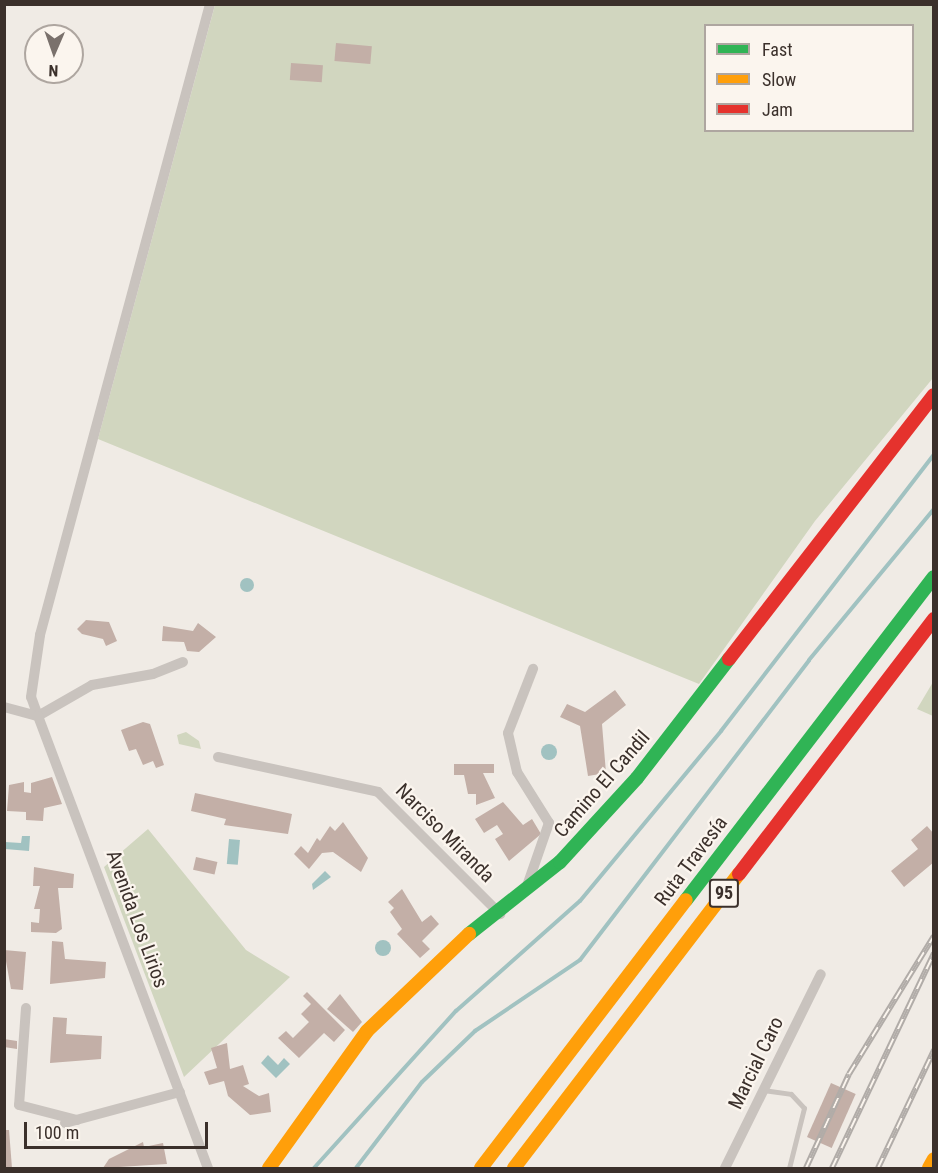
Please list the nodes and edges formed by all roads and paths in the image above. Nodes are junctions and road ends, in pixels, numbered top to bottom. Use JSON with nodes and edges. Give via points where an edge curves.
{"nodes":[{"id":1,"x":210,"y":4,"type":"edge"},
{"id":2,"x":933,"y":394,"type":"edge"},
{"id":3,"x":933,"y":577,"type":"edge"},
{"id":4,"x":933,"y":619,"type":"edge"},
{"id":5,"x":183,"y":662,"type":"dead end"},
{"id":6,"x":533,"y":669,"type":"dead end"},
{"id":7,"x":4,"y":707,"type":"edge"},
{"id":8,"x":38,"y":716,"type":"junction"},
{"id":9,"x":218,"y":757,"type":"dead end"},
{"id":10,"x":524,"y":894,"type":"junction"},
{"id":11,"x":500,"y":914,"type":"junction"},
{"id":12,"x":821,"y":974,"type":"dead end"},
{"id":13,"x":26,"y":1008,"type":"dead end"},
{"id":14,"x":763,"y":1090,"type":"junction"},
{"id":15,"x":180,"y":1092,"type":"junction"},
{"id":16,"x":77,"y":1120,"type":"junction"},
{"id":17,"x":65,"y":1123,"type":"dead end"},
{"id":18,"x":933,"y":1159,"type":"edge"},
{"id":19,"x":208,"y":1168,"type":"edge"},
{"id":20,"x":269,"y":1168,"type":"edge"},
{"id":21,"x":481,"y":1168,"type":"edge"},
{"id":22,"x":514,"y":1168,"type":"edge"},
{"id":23,"x":725,"y":1168,"type":"edge"},
{"id":24,"x":789,"y":1168,"type":"edge"},
{"id":25,"x":929,"y":1168,"type":"edge"}],
"edges":[{"from":1,"to":8,"type":"street","name":"Avenida Los Lirios","via":[[40,635],[31,697]]},
{"from":2,"to":10,"type":"main road","name":"Camino El Candil","via":[[638,778]]},
{"from":3,"to":21,"type":"main road","name":"Ruta Travesía","number":"95"},
{"from":4,"to":22,"type":"main road","number":"95"},
{"from":5,"to":8,"type":"street","via":[[166,671],[92,685]]},
{"from":6,"to":10,"type":"street","via":[[508,733],[517,772],[549,823]]},
{"from":7,"to":8,"type":"street"},
{"from":8,"to":15,"type":"street","name":"Avenida Los Lirios"},
{"from":9,"to":11,"type":"street","name":"Narciso Miranda","via":[[378,792]]},
{"from":10,"to":11,"type":"main road","name":"Camino El Candil"},
{"from":11,"to":20,"type":"main road","name":"Camino El Candil","via":[[441,957],[367,1031]]},
{"from":12,"to":14,"type":"street","name":"Marcial Caro"},
{"from":13,"to":16,"type":"street","via":[[19,1105]]},
{"from":14,"to":23,"type":"street","name":"Marcial Caro"},
{"from":14,"to":24,"type":"lane","via":[[791,1094],[804,1108]]},
{"from":15,"to":16,"type":"street"},
{"from":15,"to":19,"type":"street","name":"Avenida Los Lirios"},
{"from":16,"to":17,"type":"street"},
{"from":18,"to":25,"type":"main road"}]}
